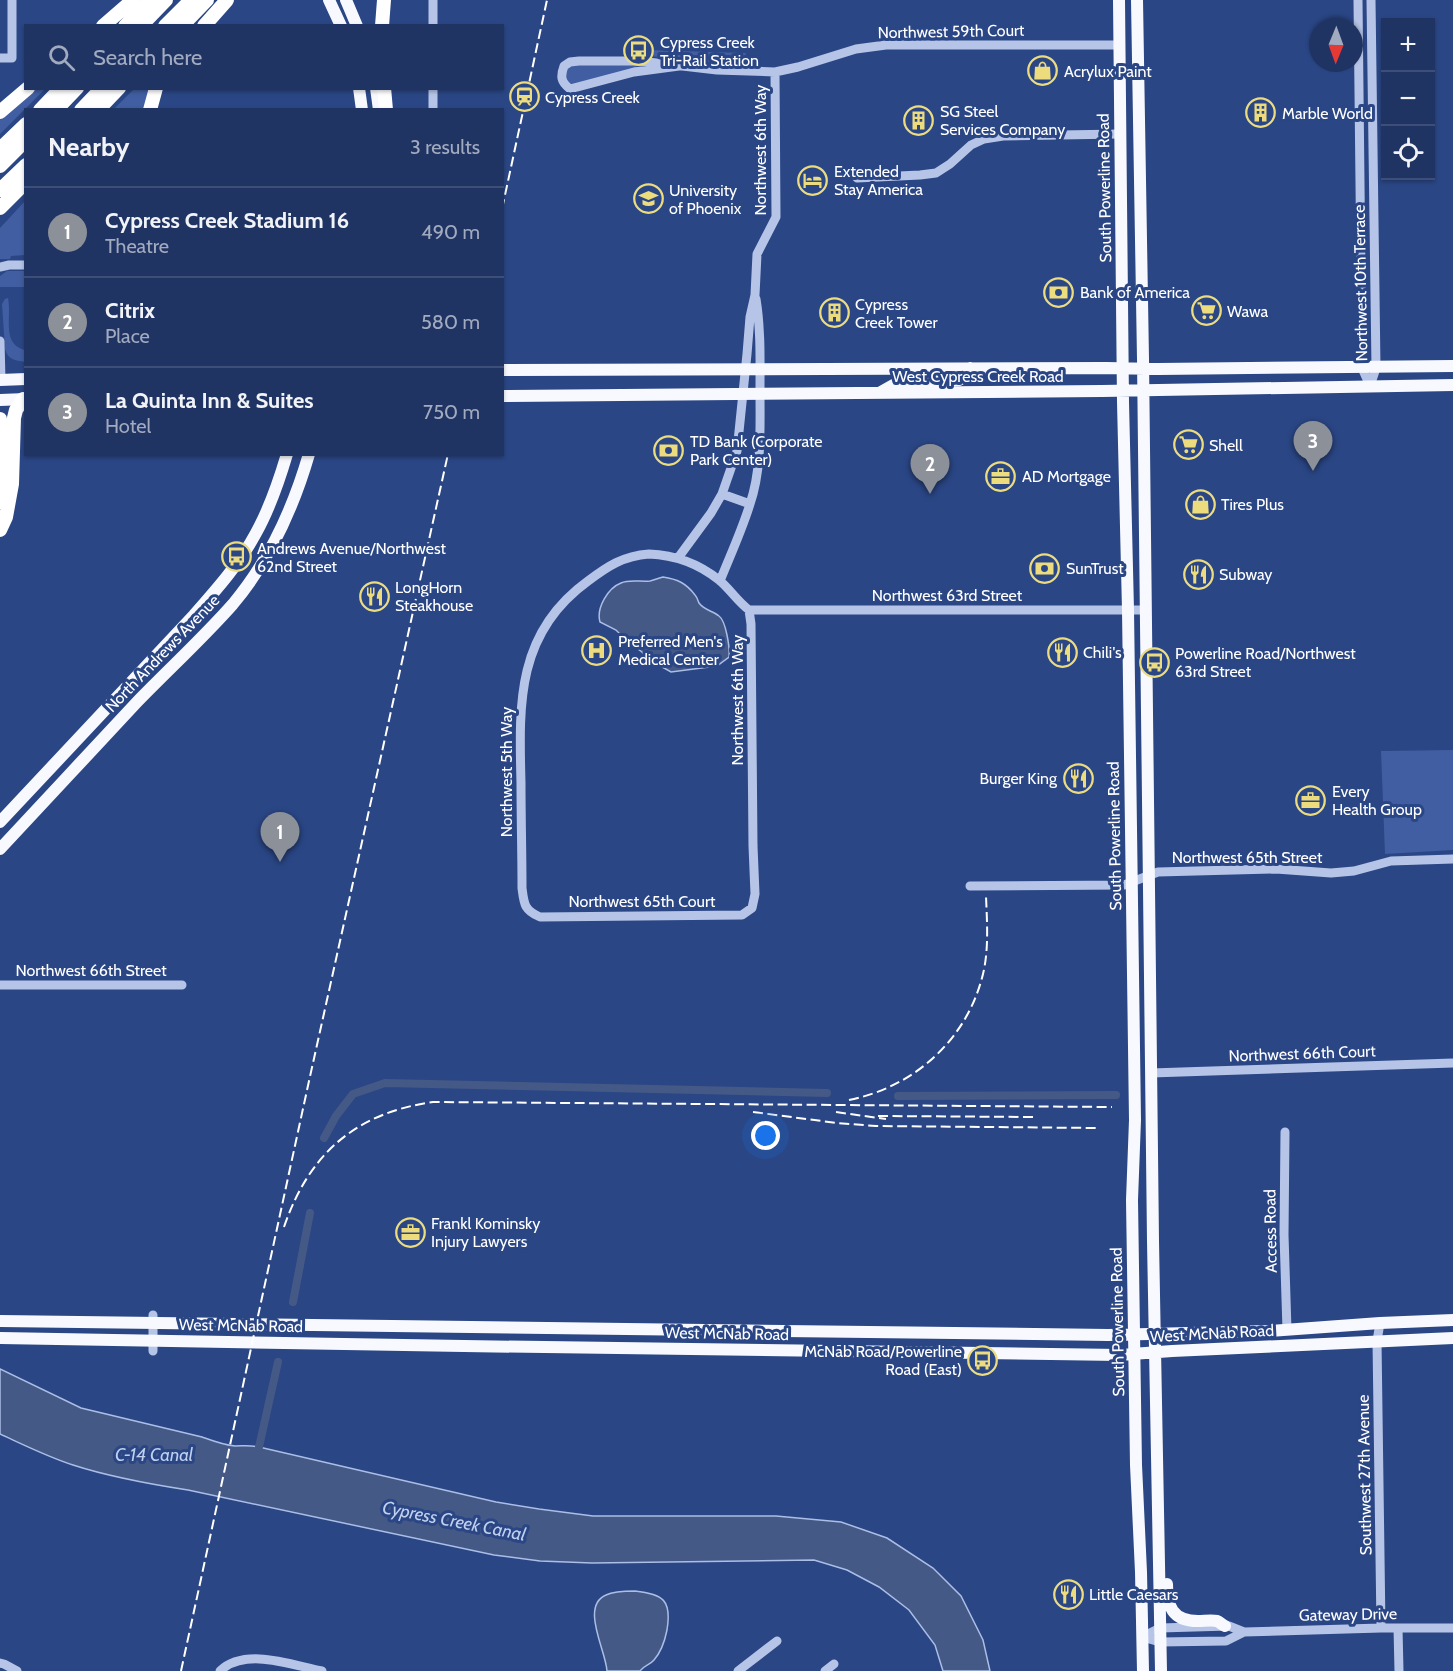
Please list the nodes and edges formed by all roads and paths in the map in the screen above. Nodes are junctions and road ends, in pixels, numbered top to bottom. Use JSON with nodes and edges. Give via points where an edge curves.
{"nodes":[{"id":1,"x":12,"y":0,"type":"edge"},
{"id":2,"x":133,"y":0,"type":"edge"},
{"id":3,"x":150,"y":0,"type":"edge"},
{"id":4,"x":166,"y":0,"type":"edge"},
{"id":5,"x":190,"y":0,"type":"edge"},
{"id":6,"x":207,"y":0,"type":"edge"},
{"id":7,"x":227,"y":0,"type":"edge"},
{"id":8,"x":329,"y":0,"type":"edge"},
{"id":9,"x":345,"y":0,"type":"edge"},
{"id":10,"x":384,"y":0,"type":"edge"},
{"id":11,"x":433,"y":0,"type":"edge"},
{"id":12,"x":1119,"y":0,"type":"edge"},
{"id":13,"x":1137,"y":0,"type":"edge"},
{"id":14,"x":1358,"y":0,"type":"edge"},
{"id":15,"x":1371,"y":0,"type":"edge"},
{"id":16,"x":105,"y":24,"type":"edge"},
{"id":17,"x":126,"y":24,"type":"edge"},
{"id":18,"x":143,"y":24,"type":"edge"},
{"id":19,"x":167,"y":24,"type":"edge"},
{"id":20,"x":184,"y":24,"type":"edge"},
{"id":21,"x":206,"y":24,"type":"edge"},
{"id":22,"x":340,"y":24,"type":"edge"},
{"id":23,"x":356,"y":24,"type":"edge"},
{"id":24,"x":382,"y":24,"type":"edge"},
{"id":25,"x":433,"y":24,"type":"edge"},
{"id":26,"x":1137,"y":28,"type":"junction"},
{"id":27,"x":1119,"y":45,"type":"junction"},
{"id":28,"x":0,"y":58,"type":"edge"},
{"id":29,"x":1138,"y":65,"type":"junction"},
{"id":30,"x":680,"y":66,"type":"junction"},
{"id":31,"x":775,"y":72,"type":"junction"},
{"id":32,"x":26,"y":90,"type":"edge"},
{"id":33,"x":59,"y":90,"type":"edge"},
{"id":34,"x":75,"y":90,"type":"edge"},
{"id":35,"x":100,"y":90,"type":"edge"},
{"id":36,"x":117,"y":90,"type":"edge"},
{"id":37,"x":155,"y":90,"type":"edge"},
{"id":38,"x":360,"y":90,"type":"edge"},
{"id":39,"x":376,"y":90,"type":"edge"},
{"id":40,"x":384,"y":90,"type":"edge"},
{"id":41,"x":433,"y":90,"type":"edge"},
{"id":42,"x":42,"y":108,"type":"edge"},
{"id":43,"x":58,"y":108,"type":"edge"},
{"id":44,"x":83,"y":108,"type":"edge"},
{"id":45,"x":100,"y":108,"type":"edge"},
{"id":46,"x":151,"y":108,"type":"edge"},
{"id":47,"x":362,"y":108,"type":"edge"},
{"id":48,"x":379,"y":108,"type":"edge"},
{"id":49,"x":386,"y":108,"type":"edge"},
{"id":50,"x":433,"y":108,"type":"edge"},
{"id":51,"x":0,"y":112,"type":"edge"},
{"id":52,"x":24,"y":126,"type":"edge"},
{"id":53,"x":1120,"y":134,"type":"junction"},
{"id":54,"x":24,"y":142,"type":"edge"},
{"id":55,"x":0,"y":149,"type":"edge"},
{"id":56,"x":1120,"y":161,"type":"junction"},
{"id":57,"x":0,"y":166,"type":"edge"},
{"id":58,"x":24,"y":167,"type":"edge"},
{"id":59,"x":857,"y":178,"type":"dead end"},
{"id":60,"x":1361,"y":178,"type":"junction"},
{"id":61,"x":1374,"y":178,"type":"junction"},
{"id":62,"x":24,"y":184,"type":"edge"},
{"id":63,"x":1139,"y":188,"type":"junction"},
{"id":64,"x":0,"y":190,"type":"edge"},
{"id":65,"x":0,"y":208,"type":"edge"},
{"id":66,"x":24,"y":265,"type":"edge"},
{"id":67,"x":0,"y":267,"type":"edge"},
{"id":68,"x":755,"y":296,"type":"junction"},
{"id":69,"x":0,"y":341,"type":"edge"},
{"id":70,"x":1453,"y":366,"type":"edge"},
{"id":71,"x":970,"y":368,"type":"junction"},
{"id":72,"x":1122,"y":368,"type":"junction"},
{"id":73,"x":1362,"y":368,"type":"junction"},
{"id":74,"x":1376,"y":368,"type":"junction"},
{"id":75,"x":746,"y":369,"type":"junction"},
{"id":76,"x":760,"y":369,"type":"junction"},
{"id":77,"x":1143,"y":369,"type":"junction"},
{"id":78,"x":504,"y":370,"type":"edge"},
{"id":79,"x":24,"y":379,"type":"edge"},
{"id":80,"x":0,"y":380,"type":"edge"},
{"id":81,"x":1453,"y":385,"type":"edge"},
{"id":82,"x":1370,"y":386,"type":"junction"},
{"id":83,"x":1123,"y":390,"type":"junction"},
{"id":84,"x":1143,"y":390,"type":"junction"},
{"id":85,"x":880,"y":393,"type":"junction"},
{"id":86,"x":743,"y":394,"type":"junction"},
{"id":87,"x":760,"y":394,"type":"junction"},
{"id":88,"x":0,"y":395,"type":"edge"},
{"id":89,"x":504,"y":396,"type":"edge"},
{"id":90,"x":24,"y":399,"type":"edge"},
{"id":91,"x":0,"y":400,"type":"edge"},
{"id":92,"x":0,"y":419,"type":"edge"},
{"id":93,"x":286,"y":456,"type":"edge"},
{"id":94,"x":308,"y":456,"type":"edge"},
{"id":95,"x":722,"y":494,"type":"junction"},
{"id":96,"x":750,"y":504,"type":"junction"},
{"id":97,"x":0,"y":507,"type":"edge"},
{"id":98,"x":0,"y":530,"type":"edge"},
{"id":99,"x":678,"y":558,"type":"junction"},
{"id":100,"x":720,"y":581,"type":"junction"},
{"id":101,"x":749,"y":610,"type":"junction"},
{"id":102,"x":1128,"y":610,"type":"junction"},
{"id":103,"x":1145,"y":610,"type":"junction"},
{"id":104,"x":0,"y":822,"type":"edge"},
{"id":105,"x":0,"y":849,"type":"edge"},
{"id":106,"x":1453,"y":859,"type":"edge"},
{"id":107,"x":1148,"y":876,"type":"junction"},
{"id":108,"x":1131,"y":882,"type":"junction"},
{"id":109,"x":970,"y":886,"type":"dead end"},
{"id":110,"x":752,"y":908,"type":"joint"},
{"id":111,"x":530,"y":913,"type":"joint"},
{"id":112,"x":0,"y":985,"type":"edge"},
{"id":113,"x":182,"y":985,"type":"dead end"},
{"id":114,"x":1453,"y":1063,"type":"edge"},
{"id":115,"x":1151,"y":1073,"type":"junction"},
{"id":116,"x":1285,"y":1132,"type":"dead end"},
{"id":117,"x":153,"y":1319,"type":"junction"},
{"id":118,"x":1453,"y":1320,"type":"edge"},
{"id":119,"x":0,"y":1321,"type":"edge"},
{"id":120,"x":1380,"y":1323,"type":"junction"},
{"id":121,"x":319,"y":1326,"type":"junction"},
{"id":122,"x":1287,"y":1329,"type":"junction"},
{"id":123,"x":1134,"y":1334,"type":"junction"},
{"id":124,"x":1155,"y":1334,"type":"junction"},
{"id":125,"x":0,"y":1338,"type":"edge"},
{"id":126,"x":1453,"y":1338,"type":"edge"},
{"id":127,"x":1377,"y":1341,"type":"junction"},
{"id":128,"x":319,"y":1343,"type":"junction"},
{"id":129,"x":154,"y":1346,"type":"junction"},
{"id":130,"x":1155,"y":1352,"type":"junction"},
{"id":131,"x":1134,"y":1354,"type":"junction"},
{"id":132,"x":1158,"y":1530,"type":"junction"},
{"id":133,"x":1225,"y":1626,"type":"junction"},
{"id":134,"x":1160,"y":1628,"type":"junction"},
{"id":135,"x":1380,"y":1628,"type":"junction"},
{"id":136,"x":1398,"y":1628,"type":"junction"},
{"id":137,"x":1453,"y":1628,"type":"edge"},
{"id":138,"x":1244,"y":1632,"type":"junction"},
{"id":139,"x":1143,"y":1637,"type":"junction"},
{"id":140,"x":777,"y":1641,"type":"dead end"},
{"id":141,"x":1160,"y":1642,"type":"junction"},
{"id":142,"x":0,"y":1664,"type":"edge"},
{"id":143,"x":834,"y":1664,"type":"dead end"},
{"id":144,"x":17,"y":1671,"type":"edge"},
{"id":145,"x":220,"y":1671,"type":"edge"},
{"id":146,"x":322,"y":1671,"type":"edge"},
{"id":147,"x":738,"y":1671,"type":"edge"},
{"id":148,"x":825,"y":1671,"type":"edge"},
{"id":149,"x":1143,"y":1671,"type":"edge"},
{"id":150,"x":1161,"y":1671,"type":"edge"},
{"id":151,"x":1399,"y":1671,"type":"edge"}],
"edges":[{"from":1,"to":28,"type":"street","via":[[12,58]]},
{"from":2,"to":16,"type":"highway"},
{"from":3,"to":17,"type":"highway"},
{"from":4,"to":18,"type":"highway"},
{"from":5,"to":19,"type":"highway"},
{"from":6,"to":20,"type":"highway"},
{"from":7,"to":21,"type":"highway"},
{"from":8,"to":22,"type":"main road"},
{"from":9,"to":23,"type":"main road"},
{"from":10,"to":24,"type":"highway"},
{"from":11,"to":25,"type":"street"},
{"from":12,"to":27,"type":"main road","name":"South Powerline Road"},
{"from":13,"to":26,"type":"main road","name":"South Powerline Road"},
{"from":14,"to":60,"type":"street","name":"Northwest 10th Terrace"},
{"from":15,"to":61,"type":"street","name":"Northwest 10th Terrace"},
{"from":26,"to":27,"type":"main road"},
{"from":26,"to":29,"type":"main road","name":"South Powerline Road"},
{"from":27,"to":29,"type":"main road"},
{"from":27,"to":31,"type":"street","name":"Northwest 59th Court","via":[[886,45],[855,49]]},
{"from":27,"to":53,"type":"main road","name":"South Powerline Road"},
{"from":29,"to":63,"type":"main road","name":"South Powerline Road"},
{"from":30,"to":30,"type":"street","name":"Northwest 59th Court","via":[[579,61],[564,66],[562,79],[570,89],[634,72]]},
{"from":30,"to":31,"type":"street","name":"Northwest 59th Court"},
{"from":31,"to":68,"type":"street","name":"Northwest 6th Way","via":[[776,217],[757,254]]},
{"from":32,"to":51,"type":"highway"},
{"from":33,"to":42,"type":"highway"},
{"from":34,"to":43,"type":"highway"},
{"from":35,"to":44,"type":"highway"},
{"from":36,"to":45,"type":"highway"},
{"from":37,"to":46,"type":"highway"},
{"from":38,"to":47,"type":"main road"},
{"from":39,"to":48,"type":"main road"},
{"from":40,"to":49,"type":"highway"},
{"from":41,"to":50,"type":"street"},
{"from":52,"to":55,"type":"highway"},
{"from":53,"to":56,"type":"main road","name":"South Powerline Road"},
{"from":53,"to":59,"type":"street","via":[[993,137],[971,146],[936,173]]},
{"from":54,"to":57,"type":"highway"},
{"from":56,"to":63,"type":"main road"},
{"from":56,"to":72,"type":"main road","name":"South Powerline Road"},
{"from":58,"to":64,"type":"highway"},
{"from":60,"to":61,"type":"street"},
{"from":60,"to":73,"type":"street","name":"Northwest 10th Terrace"},
{"from":61,"to":74,"type":"street","name":"Northwest 10th Terrace"},
{"from":62,"to":65,"type":"highway"},
{"from":63,"to":77,"type":"main road","name":"South Powerline Road"},
{"from":66,"to":67,"type":"street"},
{"from":68,"to":75,"type":"street","name":"Northwest 6th Way"},
{"from":68,"to":76,"type":"street","name":"Northwest 6th Way"},
{"from":69,"to":80,"type":"street"},
{"from":70,"to":74,"type":"main road","name":"West Cypress Creek Road"},
{"from":71,"to":72,"type":"main road","name":"West Cypress Creek Road"},
{"from":71,"to":76,"type":"main road","name":"West Cypress Creek Road"},
{"from":71,"to":85,"type":"main road","via":[[958,380],[906,381]]},
{"from":72,"to":77,"type":"main road","name":"West Cypress Creek Road"},
{"from":72,"to":83,"type":"main road","name":"South Powerline Road"},
{"from":73,"to":74,"type":"main road","name":"West Cypress Creek Road"},
{"from":73,"to":77,"type":"main road","name":"West Cypress Creek Road"},
{"from":73,"to":82,"type":"street","name":"Northwest 10th Terrace"},
{"from":74,"to":82,"type":"street","name":"Northwest 10th Terrace"},
{"from":75,"to":76,"type":"main road","name":"West Cypress Creek Road"},
{"from":75,"to":78,"type":"main road","name":"West Cypress Creek Road"},
{"from":75,"to":86,"type":"street","name":"Northwest 6th Way"},
{"from":76,"to":87,"type":"street","name":"Northwest 6th Way"},
{"from":77,"to":84,"type":"main road","name":"South Powerline Road"},
{"from":79,"to":80,"type":"main road"},
{"from":80,"to":88,"type":"main road"},
{"from":81,"to":82,"type":"main road","name":"West Cypress Creek Road"},
{"from":82,"to":84,"type":"main road","name":"West Cypress Creek Road"},
{"from":83,"to":84,"type":"main road","name":"West Cypress Creek Road"},
{"from":83,"to":85,"type":"main road","name":"West Cypress Creek Road"},
{"from":83,"to":102,"type":"main road","name":"South Powerline Road"},
{"from":84,"to":103,"type":"main road","name":"South Powerline Road"},
{"from":85,"to":87,"type":"main road","name":"West Cypress Creek Road"},
{"from":86,"to":87,"type":"main road","name":"West Cypress Creek Road"},
{"from":86,"to":89,"type":"main road","name":"West Cypress Creek Road"},
{"from":86,"to":95,"type":"street","name":"Northwest 6th Way","via":[[736,451]]},
{"from":87,"to":96,"type":"street","name":"Northwest 6th Way","via":[[758,464]]},
{"from":90,"to":91,"type":"main road"},
{"from":90,"to":98,"type":"highway","via":[[13,422],[12,483]]},
{"from":92,"to":97,"type":"highway"},
{"from":93,"to":104,"type":"main road","name":"North Andrews Avenue","via":[[261,524],[225,580]]},
{"from":94,"to":105,"type":"main road","name":"North Andrews Avenue","via":[[285,524],[260,568],[233,603]]},
{"from":95,"to":96,"type":"street"},
{"from":95,"to":99,"type":"street","name":"Northwest 6th Way"},
{"from":96,"to":100,"type":"street","name":"Northwest 6th Way"},
{"from":99,"to":100,"type":"street","name":"Northwest 5th Way"},
{"from":99,"to":111,"type":"street","name":"Northwest 5th Way","via":[[635,555],[609,566],[567,599],[536,644],[526,673],[520,719],[522,888]]},
{"from":100,"to":101,"type":"street","name":"Northwest 6th Way"},
{"from":101,"to":102,"type":"street","name":"Northwest 63rd Street"},
{"from":101,"to":110,"type":"street","name":"Northwest 6th Way","via":[[755,894]]},
{"from":102,"to":103,"type":"street","name":"Northwest 63rd Street"},
{"from":102,"to":108,"type":"main road","name":"South Powerline Road"},
{"from":103,"to":107,"type":"main road","name":"South Powerline Road"},
{"from":106,"to":107,"type":"street","name":"Northwest 65th Street","via":[[1391,861],[1331,873],[1276,869],[1158,872]]},
{"from":107,"to":108,"type":"street","name":"Northwest 65th Street"},
{"from":107,"to":115,"type":"main road","name":"South Powerline Road"},
{"from":108,"to":109,"type":"street","name":"Northwest 65th Street"},
{"from":108,"to":123,"type":"main road","name":"South Powerline Road"},
{"from":110,"to":111,"type":"street","name":"Northwest 65th Court","via":[[742,915],[540,917]]},
{"from":112,"to":113,"type":"street","name":"Northwest 66th Street"},
{"from":114,"to":115,"type":"street","name":"Northwest 66th Court"},
{"from":115,"to":124,"type":"main road","name":"South Powerline Road"},
{"from":116,"to":122,"type":"street","name":"Access Road"},
{"from":117,"to":119,"type":"main road","name":"West McNab Road"},
{"from":117,"to":121,"type":"main road","name":"West McNab Road"},
{"from":117,"to":129,"type":"street"},
{"from":118,"to":120,"type":"main road","name":"West McNab Road"},
{"from":120,"to":122,"type":"main road","name":"West McNab Road"},
{"from":120,"to":127,"type":"street","name":"Southwest 27th Avenue"},
{"from":121,"to":123,"type":"main road","name":"West McNab Road"},
{"from":121,"to":128,"type":"main road"},
{"from":122,"to":124,"type":"main road","name":"West McNab Road"},
{"from":123,"to":124,"type":"main road","name":"West McNab Road"},
{"from":123,"to":131,"type":"main road","name":"South Powerline Road"},
{"from":124,"to":130,"type":"main road","name":"South Powerline Road"},
{"from":125,"to":129,"type":"main road","name":"West McNab Road"},
{"from":126,"to":127,"type":"main road","name":"West McNab Road"},
{"from":127,"to":130,"type":"main road","name":"West McNab Road"},
{"from":127,"to":135,"type":"street","name":"Southwest 27th Avenue"},
{"from":128,"to":129,"type":"main road","name":"West McNab Road"},
{"from":128,"to":131,"type":"main road","name":"West McNab Road"},
{"from":130,"to":131,"type":"main road","name":"West McNab Road"},
{"from":130,"to":132,"type":"main road","name":"South Powerline Road"},
{"from":131,"to":139,"type":"main road","name":"South Powerline Road"},
{"from":132,"to":133,"type":"main road","via":[[1166,1544],[1167,1598],[1173,1612],[1190,1621],[1217,1621]]},
{"from":132,"to":134,"type":"main road","name":"South Powerline Road"},
{"from":133,"to":134,"type":"street","name":"Gateway Drive"},
{"from":133,"to":138,"type":"street","name":"Gateway Drive"},
{"from":134,"to":139,"type":"street","name":"Gateway Drive"},
{"from":134,"to":141,"type":"main road","name":"South Powerline Road"},
{"from":135,"to":136,"type":"street","name":"Gateway Drive"},
{"from":135,"to":138,"type":"street","name":"Gateway Drive"},
{"from":136,"to":137,"type":"street","name":"Gateway Drive"},
{"from":136,"to":151,"type":"street"},
{"from":138,"to":141,"type":"street","name":"Gateway Drive","via":[[1226,1641]]},
{"from":139,"to":141,"type":"street","name":"Gateway Drive"},
{"from":139,"to":149,"type":"main road","name":"South Powerline Road"},
{"from":140,"to":147,"type":"street"},
{"from":141,"to":150,"type":"main road","name":"South Powerline Road"},
{"from":142,"to":144,"type":"street"},
{"from":143,"to":148,"type":"street"},
{"from":145,"to":146,"type":"street","via":[[227,1664],[244,1659],[263,1659]]}]}
